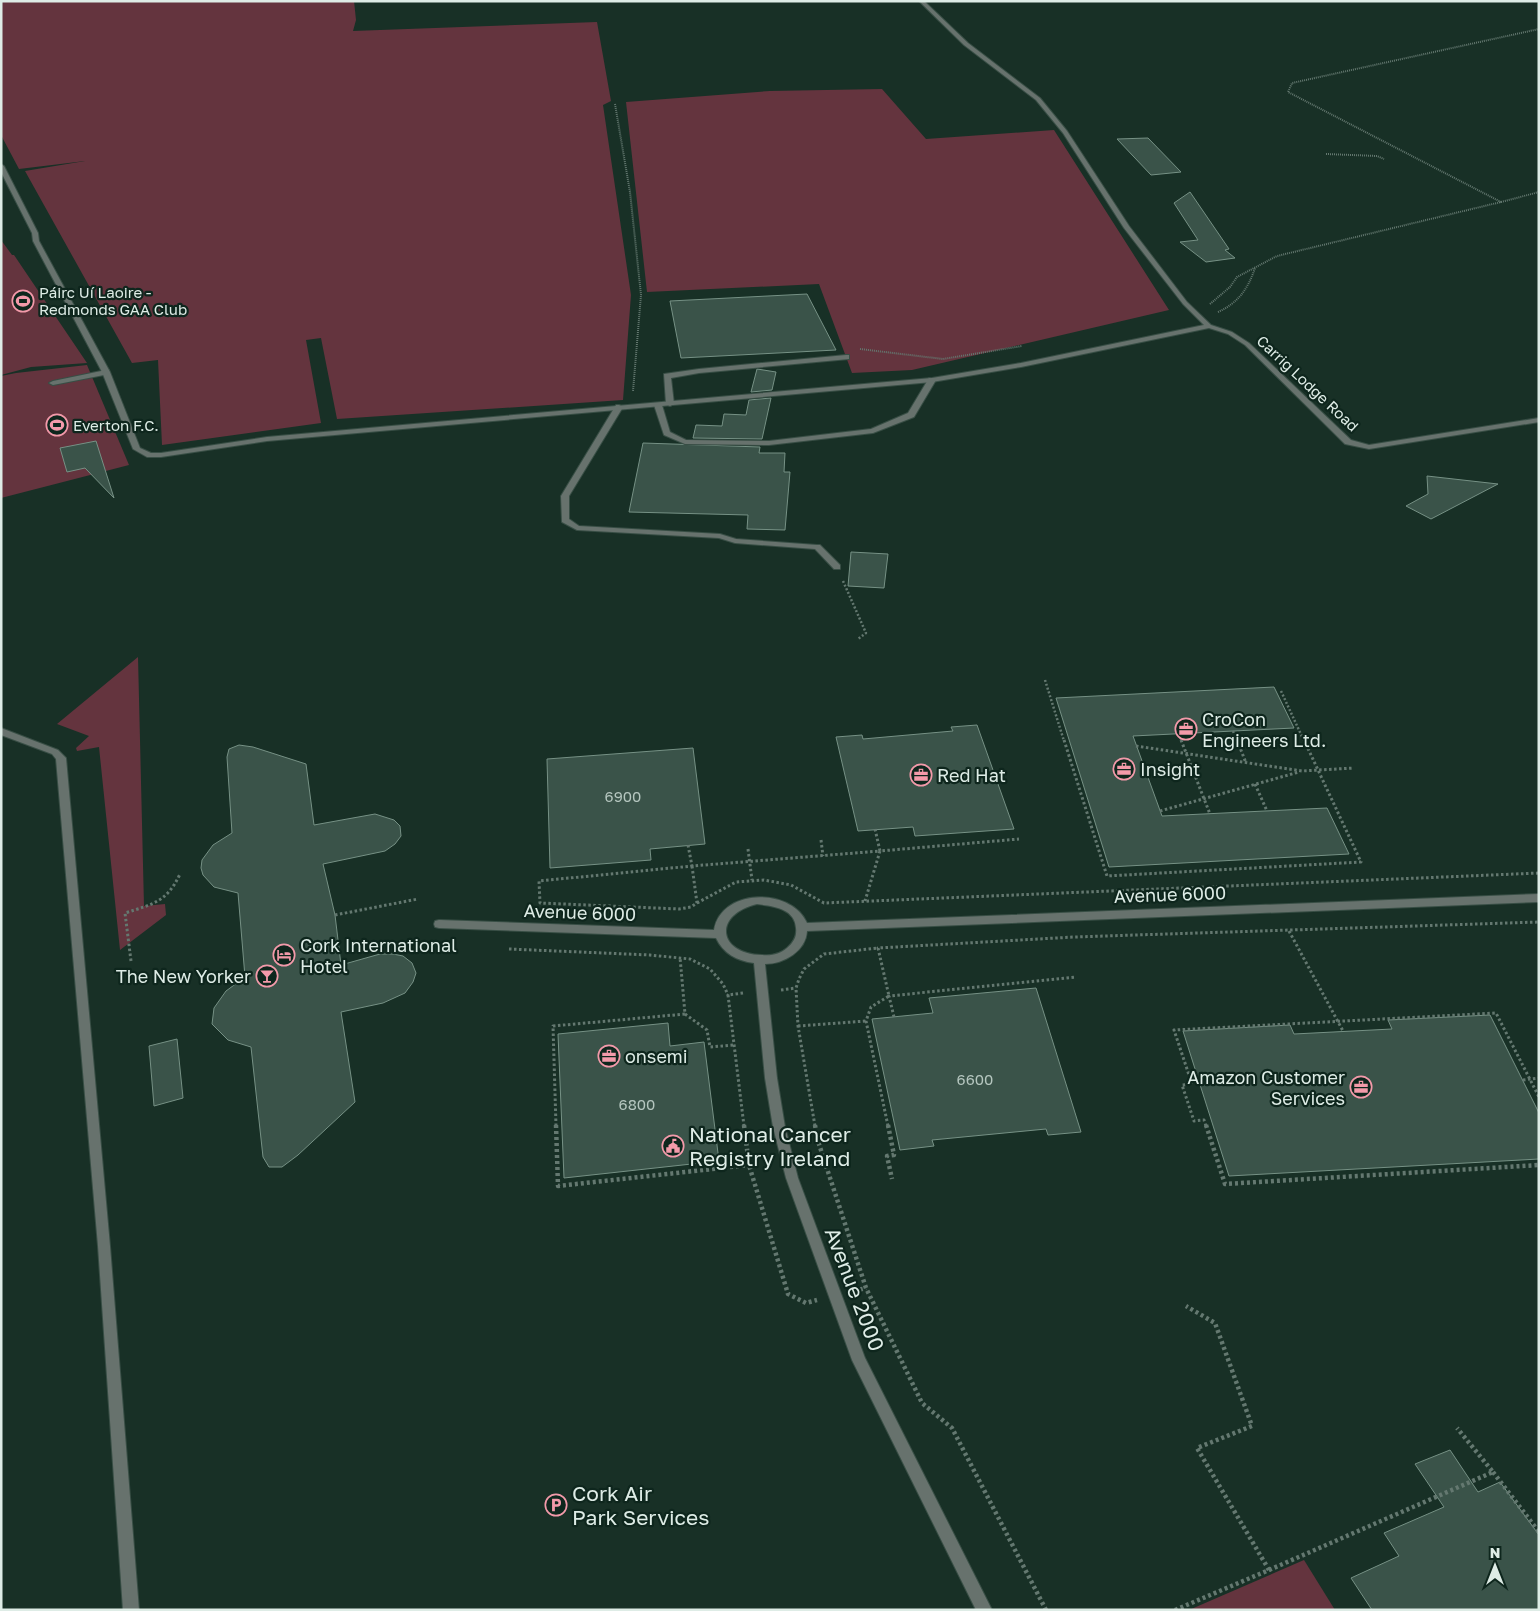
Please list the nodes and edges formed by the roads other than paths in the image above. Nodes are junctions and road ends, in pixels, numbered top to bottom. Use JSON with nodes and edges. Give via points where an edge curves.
{"nodes":[{"id":1,"x":921,"y":1,"type":"edge"},
{"id":2,"x":1,"y":166,"type":"edge"},
{"id":3,"x":1209,"y":326,"type":"junction"},
{"id":4,"x":846,"y":357,"type":"dead end"},
{"id":5,"x":106,"y":372,"type":"junction"},
{"id":6,"x":932,"y":380,"type":"junction"},
{"id":7,"x":53,"y":383,"type":"dead end"},
{"id":8,"x":670,"y":404,"type":"junction"},
{"id":9,"x":658,"y":405,"type":"junction"},
{"id":10,"x":619,"y":407,"type":"junction"},
{"id":11,"x":1539,"y":420,"type":"edge"},
{"id":12,"x":837,"y":567,"type":"road end"},
{"id":13,"x":1,"y":731,"type":"edge"},
{"id":14,"x":1539,"y":898,"type":"edge"},
{"id":15,"x":439,"y":924,"type":"dead end"},
{"id":16,"x":803,"y":926,"type":"junction"},
{"id":17,"x":720,"y":934,"type":"junction"},
{"id":18,"x":759,"y":961,"type":"junction"},
{"id":19,"x":131,"y":1610,"type":"edge"},
{"id":20,"x":984,"y":1610,"type":"edge"}],
"edges":[{"from":1,"to":3,"type":"street","via":[[966,44],[1038,99],[1065,132],[1162,276]]},
{"from":2,"to":5,"type":"street","via":[[36,241]]},
{"from":3,"to":6,"type":"street"},
{"from":3,"to":11,"type":"street","name":"Carrig Lodge Road","via":[[1230,333],[1247,344],[1348,442],[1369,447]]},
{"from":4,"to":8,"type":"street","via":[[667,376]]},
{"from":5,"to":7,"type":"street"},
{"from":5,"to":10,"type":"street","via":[[137,449],[150,455],[267,439]]},
{"from":6,"to":8,"type":"street"},
{"from":6,"to":9,"type":"street","via":[[911,416],[873,431],[769,443],[685,442],[667,433]]},
{"from":8,"to":9,"type":"street"},
{"from":9,"to":10,"type":"street"},
{"from":10,"to":12,"type":"street","via":[[565,496],[565,520],[577,528],[720,536],[817,547]]},
{"from":13,"to":19,"type":"street","via":[[55,752],[61,758]]},
{"from":14,"to":16,"type":"street","name":"Avenue 6000"},
{"from":15,"to":17,"type":"street","name":"Avenue 6000"},
{"from":16,"to":17,"type":"street","via":[[800,917],[788,906],[757,900],[744,902],[725,915]]},
{"from":16,"to":18,"type":"street","via":[[802,937],[796,947],[773,959]]},
{"from":17,"to":18,"type":"street","via":[[724,944],[733,952]]},
{"from":18,"to":20,"type":"street","name":"Avenue 2000","via":[[771,1078],[792,1178],[860,1360]]}]}
